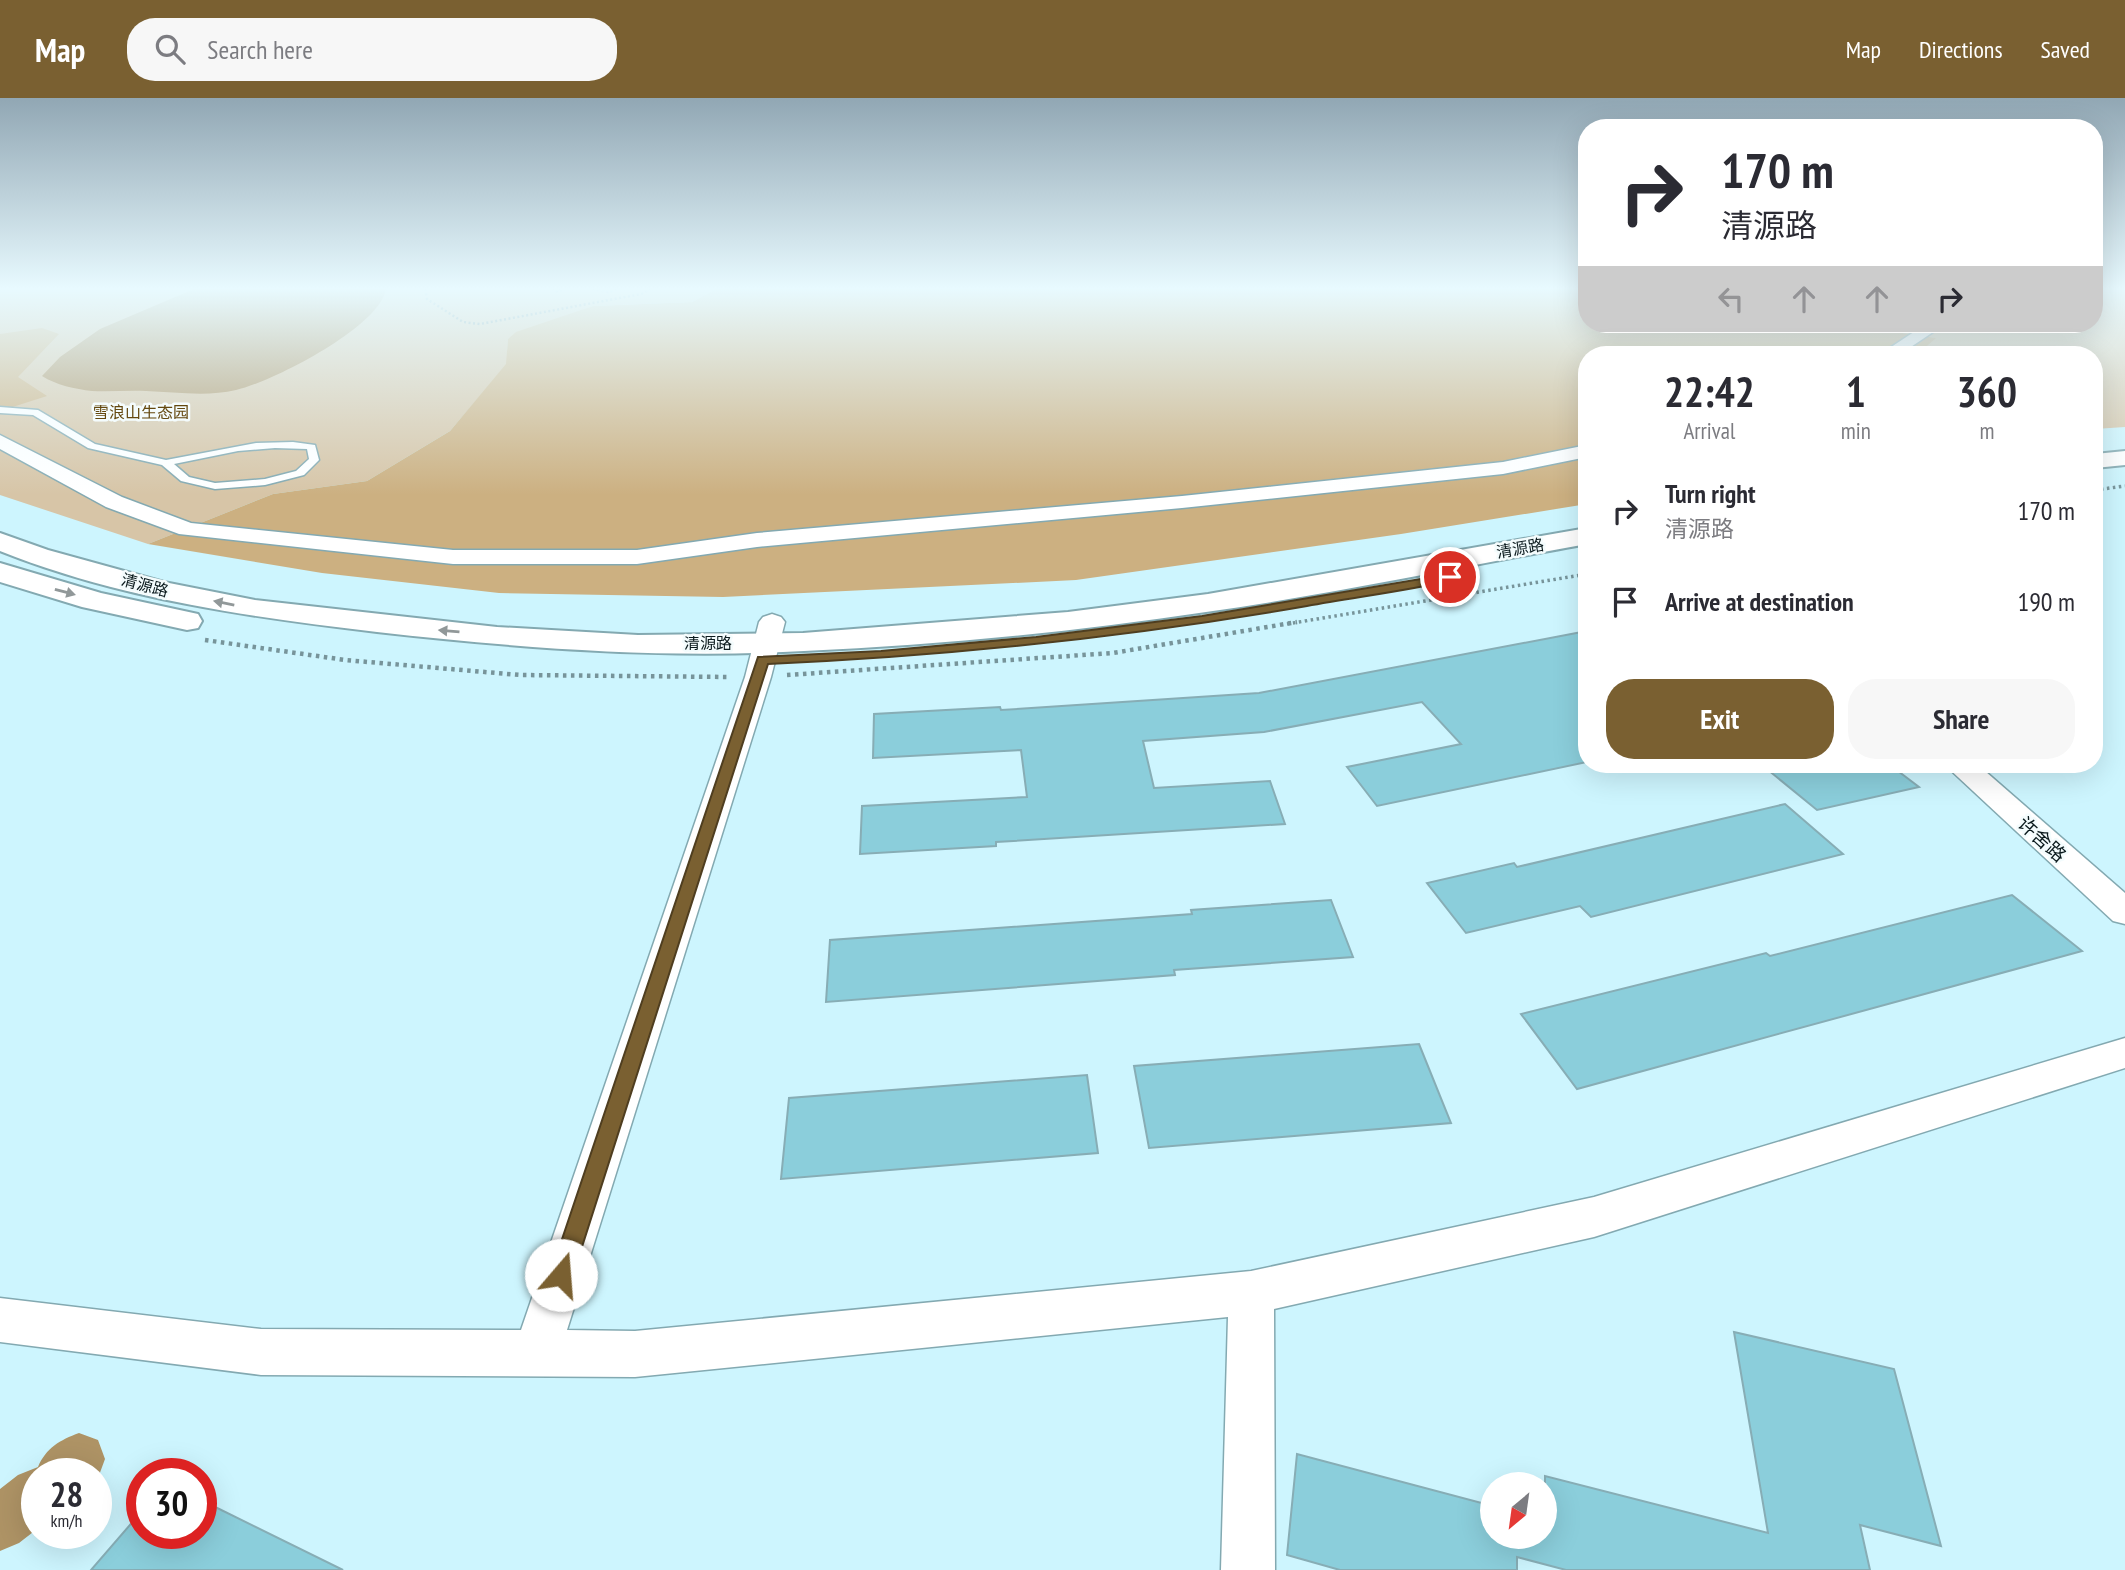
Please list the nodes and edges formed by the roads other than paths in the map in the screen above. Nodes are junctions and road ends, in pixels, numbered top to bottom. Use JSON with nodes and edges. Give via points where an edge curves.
{"nodes":[{"id":1,"x":0,"y":410,"type":"edge"},
{"id":2,"x":0,"y":441,"type":"edge"},
{"id":3,"x":1578,"y":453,"type":"edge"},
{"id":4,"x":2125,"y":458,"type":"edge"},
{"id":5,"x":2103,"y":460,"type":"edge"},
{"id":6,"x":166,"y":463,"type":"junction"},
{"id":7,"x":2125,"y":472,"type":"edge"},
{"id":8,"x":2103,"y":473,"type":"edge"},
{"id":9,"x":1578,"y":538,"type":"edge"},
{"id":10,"x":0,"y":541,"type":"edge"},
{"id":11,"x":1578,"y":556,"type":"edge"},
{"id":12,"x":0,"y":572,"type":"edge"},
{"id":13,"x":767,"y":642,"type":"junction"},
{"id":14,"x":1969,"y":773,"type":"edge"},
{"id":15,"x":2125,"y":912,"type":"edge"},
{"id":16,"x":2125,"y":1053,"type":"edge"},
{"id":17,"x":1251,"y":1293,"type":"junction"},
{"id":18,"x":0,"y":1320,"type":"edge"},
{"id":19,"x":536,"y":1353,"type":"junction"},
{"id":20,"x":1248,"y":1570,"type":"edge"}],
"edges":[{"from":1,"to":6,"type":"lane","via":[[35,412],[92,446]]},
{"from":2,"to":3,"type":"street","via":[[114,502],[187,529],[466,557],[637,557],[757,540],[1475,471]]},
{"from":4,"to":5,"type":"street"},
{"from":6,"to":6,"type":"lane","via":[[185,479],[215,486],[265,482],[300,473],[314,460],[311,447],[290,443],[204,453]]},
{"from":7,"to":8,"type":"street"},
{"from":9,"to":13,"type":"street","name":"清源路","via":[[1182,606],[1068,621]]},
{"from":13,"to":10,"type":"street","name":"清源路","one_way":true,"via":[[638,644],[497,636],[255,609],[160,590]]},
{"from":11,"to":13,"type":"street","name":"清源路","via":[[1202,620],[1023,643],[881,655]]},
{"from":12,"to":13,"type":"street","name":"清源路","one_way":true,"via":[[134,611],[236,631],[341,644],[474,654]]},
{"from":13,"to":19,"type":"street"},
{"from":14,"to":15,"type":"street","name":"许舍路"},
{"from":16,"to":17,"type":"street","via":[[1594,1217]]},
{"from":17,"to":19,"type":"street","via":[[635,1354]]},
{"from":17,"to":20,"type":"street"},
{"from":18,"to":19,"type":"street","via":[[261,1352]]}]}
